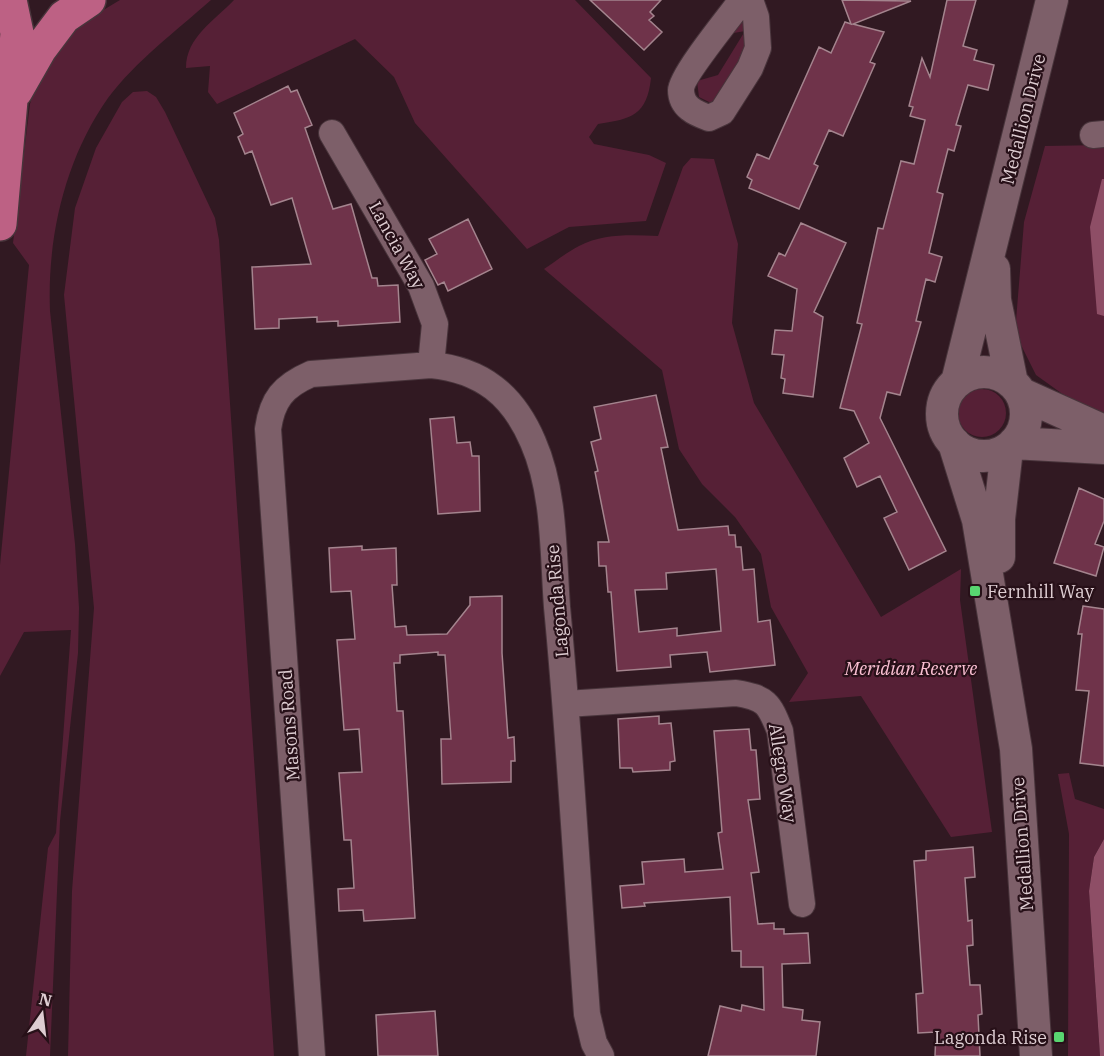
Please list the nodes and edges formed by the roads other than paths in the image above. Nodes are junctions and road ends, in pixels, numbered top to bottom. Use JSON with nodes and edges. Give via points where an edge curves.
{"nodes":[{"id":1,"x":10,"y":0,"type":"edge"},
{"id":2,"x":88,"y":0,"type":"edge"},
{"id":3,"x":742,"y":0,"type":"edge"},
{"id":4,"x":750,"y":0,"type":"edge"},
{"id":5,"x":1052,"y":0,"type":"edge"},
{"id":6,"x":13,"y":96,"type":"junction"},
{"id":7,"x":332,"y":133,"type":"dead end"},
{"id":8,"x":0,"y":224,"type":"edge"},
{"id":9,"x":993,"y":238,"type":"junction"},
{"id":10,"x":431,"y":365,"type":"junction"},
{"id":11,"x":957,"y":382,"type":"junction"},
{"id":12,"x":1017,"y":389,"type":"junction"},
{"id":13,"x":278,"y":396,"type":"joint"},
{"id":14,"x":1104,"y":431,"type":"edge"},
{"id":15,"x":954,"y":443,"type":"junction"},
{"id":16,"x":1011,"y":446,"type":"junction"},
{"id":17,"x":1104,"y":448,"type":"edge"},
{"id":18,"x":998,"y":633,"type":"junction"},
{"id":19,"x":566,"y":704,"type":"junction"},
{"id":20,"x":802,"y":904,"type":"dead end"},
{"id":21,"x":312,"y":1056,"type":"edge"},
{"id":22,"x":601,"y":1056,"type":"edge"},
{"id":23,"x":1036,"y":1056,"type":"edge"}],
"edges":[{"from":1,"to":6,"type":"highway","via":[[17,33]]},
{"from":2,"to":6,"type":"highway","via":[[64,17]]},
{"from":3,"to":4,"type":"street","via":[[681,88],[683,102],[694,113],[709,118],[722,112],[750,68],[758,48],[756,17]]},
{"from":5,"to":9,"type":"street","name":"Medallion Drive"},
{"from":6,"to":8,"type":"highway"},
{"from":7,"to":10,"type":"street","name":"Lancia Way","via":[[421,286],[435,324]]},
{"from":9,"to":11,"type":"street","name":"Medallion Drive"},
{"from":9,"to":12,"type":"street","name":"Medallion Drive","via":[[995,300]]},
{"from":10,"to":13,"type":"street","name":"Lagonda Rise","via":[[311,374],[293,382]]},
{"from":10,"to":19,"type":"street","name":"Lagonda Rise","via":[[472,374],[495,386],[522,419],[534,443],[546,483]]},
{"from":11,"to":12,"type":"street","via":[[968,375],[991,372]]},
{"from":11,"to":15,"type":"street","via":[[943,406],[944,426]]},
{"from":12,"to":14,"type":"street"},
{"from":12,"to":16,"type":"street","via":[[1026,415],[1021,435]]},
{"from":13,"to":21,"type":"street","name":"Masons Road","via":[[270,411],[268,429]]},
{"from":15,"to":16,"type":"street","via":[[976,455],[992,455]]},
{"from":15,"to":18,"type":"street","name":"Medallion Drive","via":[[978,520]]},
{"from":16,"to":17,"type":"street"},
{"from":16,"to":18,"type":"street","name":"Medallion Drive","via":[[999,519]]},
{"from":18,"to":23,"type":"street","name":"Medallion Drive","via":[[1017,749]]},
{"from":19,"to":20,"type":"street","name":"Allegro Way","via":[[736,693],[758,696],[771,709],[780,731]]},
{"from":19,"to":22,"type":"street","name":"Lagonda Rise","via":[[587,1014]]}]}
